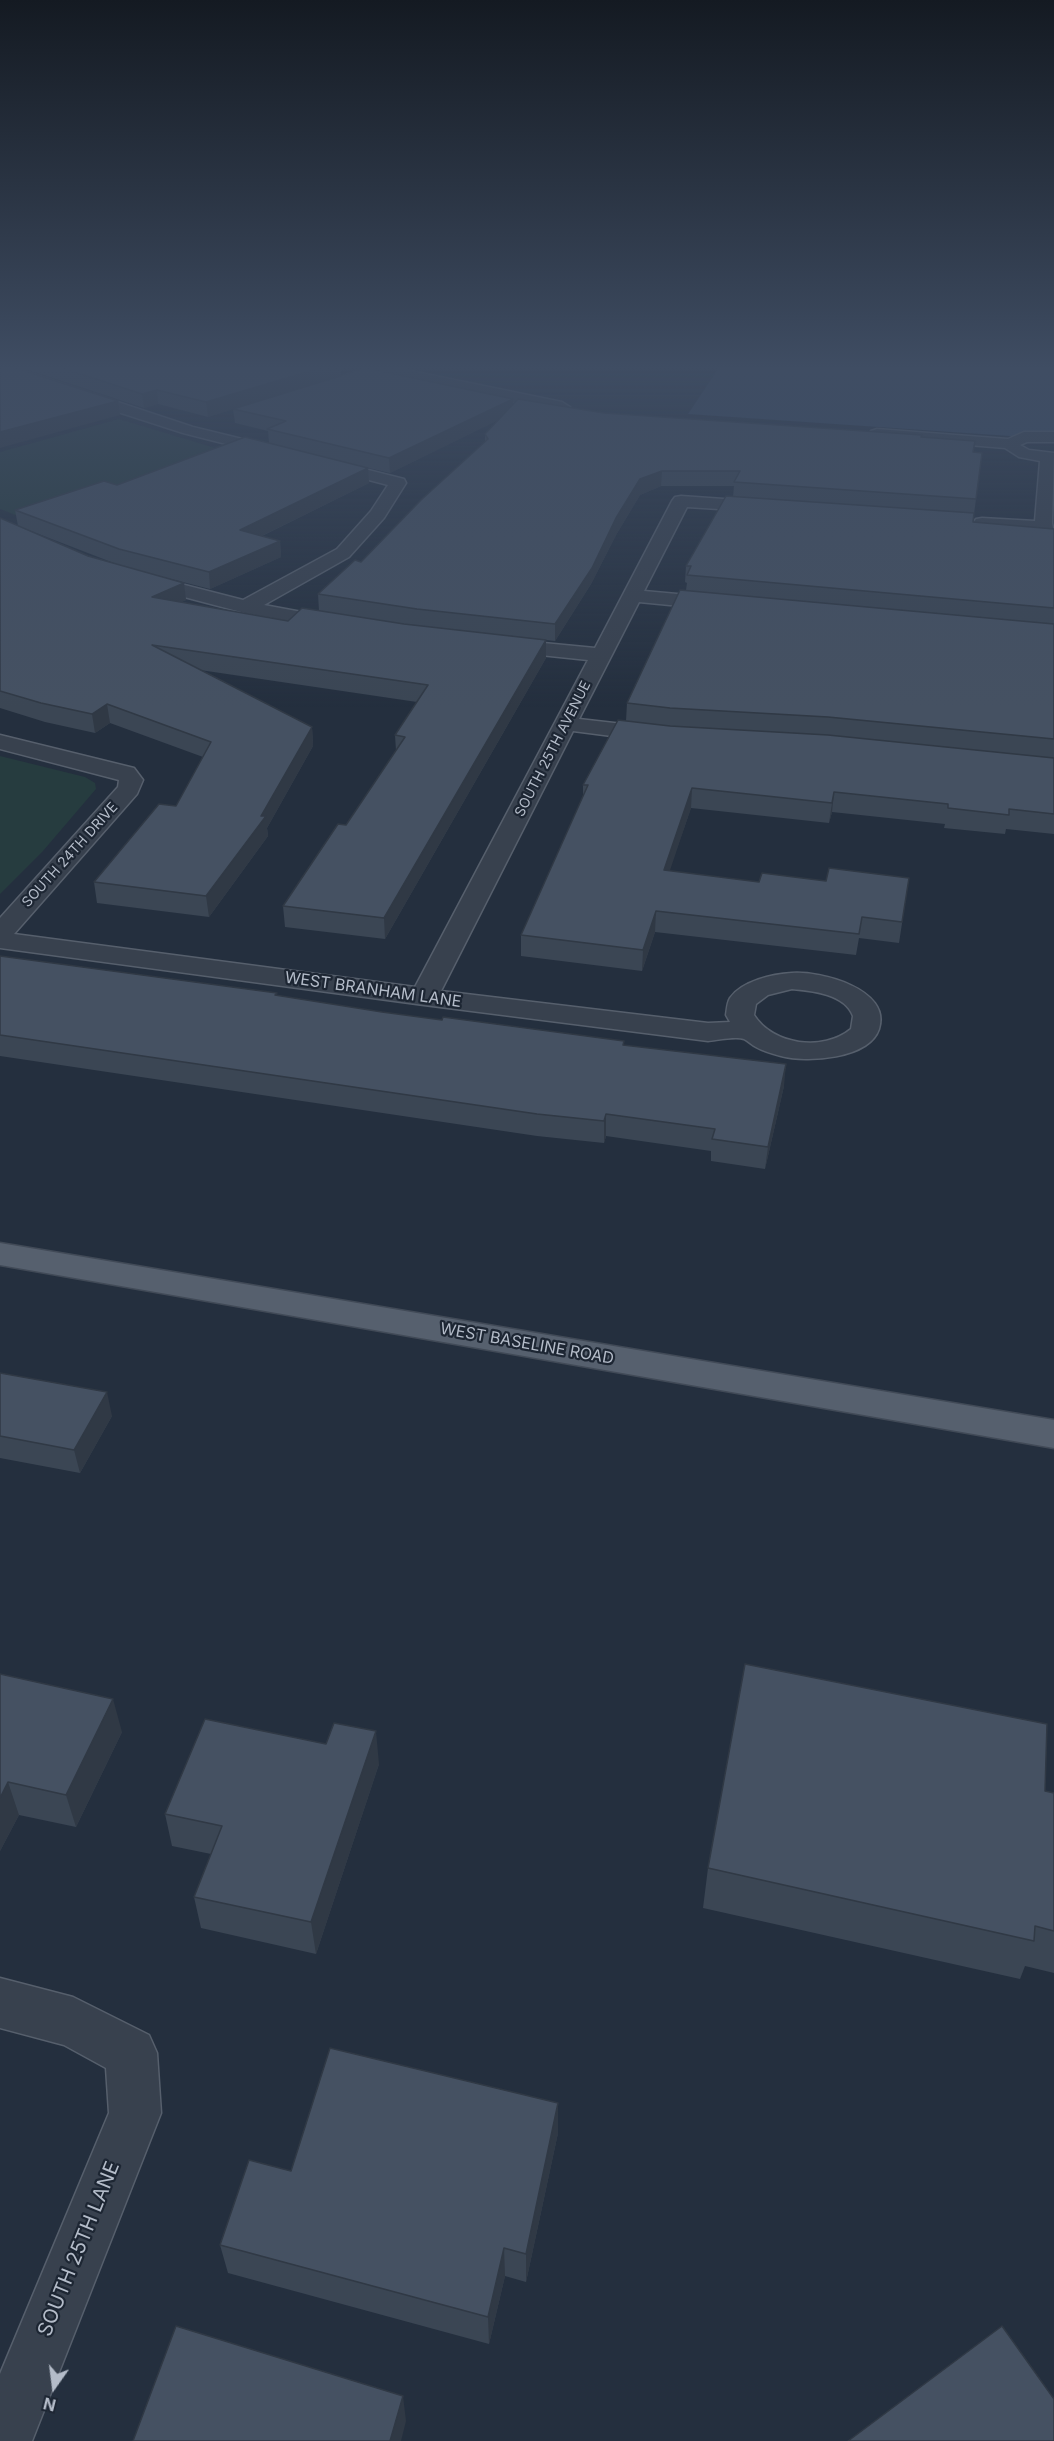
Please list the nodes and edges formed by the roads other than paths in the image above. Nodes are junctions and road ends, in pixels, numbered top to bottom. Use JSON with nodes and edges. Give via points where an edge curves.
{"nodes":[{"id":1,"x":386,"y":480,"type":"edge"},
{"id":2,"x":1050,"y":480,"type":"edge"},
{"id":3,"x":786,"y":509,"type":"edge"},
{"id":4,"x":961,"y":522,"type":"edge"},
{"id":5,"x":1048,"y":528,"type":"edge"},
{"id":6,"x":124,"y":575,"type":"edge"},
{"id":7,"x":631,"y":596,"type":"junction"},
{"id":8,"x":736,"y":605,"type":"edge"},
{"id":9,"x":245,"y":607,"type":"junction"},
{"id":10,"x":356,"y":627,"type":"edge"},
{"id":11,"x":483,"y":643,"type":"edge"},
{"id":12,"x":602,"y":655,"type":"junction"},
{"id":13,"x":567,"y":724,"type":"junction"},
{"id":14,"x":680,"y":737,"type":"edge"},
{"id":15,"x":0,"y":742,"type":"edge"},
{"id":16,"x":0,"y":934,"type":"edge"},
{"id":17,"x":0,"y":940,"type":"edge"},
{"id":18,"x":424,"y":997,"type":"junction"},
{"id":19,"x":747,"y":1030,"type":"dead end"},
{"id":20,"x":0,"y":1254,"type":"edge"},
{"id":21,"x":1054,"y":1434,"type":"edge"},
{"id":22,"x":0,"y":2003,"type":"edge"},
{"id":23,"x":2,"y":2441,"type":"edge"}],
"edges":[{"from":1,"to":9,"type":"street","via":[[398,483],[378,514],[343,553]]},
{"from":2,"to":5,"type":"street"},
{"from":3,"to":7,"type":"street","name":"SOUTH 25TH AVENUE","via":[[681,501]]},
{"from":4,"to":5,"type":"street"},
{"from":6,"to":9,"type":"street"},
{"from":7,"to":8,"type":"street"},
{"from":7,"to":12,"type":"street","name":"SOUTH 25TH AVENUE"},
{"from":9,"to":10,"type":"street"},
{"from":11,"to":12,"type":"street"},
{"from":12,"to":13,"type":"street","name":"SOUTH 25TH AVENUE"},
{"from":13,"to":14,"type":"street"},
{"from":13,"to":18,"type":"street","name":"SOUTH 25TH AVENUE"},
{"from":15,"to":16,"type":"street","name":"SOUTH 24TH DRIVE","via":[[126,773],[131,780],[129,789]]},
{"from":17,"to":18,"type":"street","name":"WEST BRANHAM LANE"},
{"from":18,"to":19,"type":"street","name":"WEST BRANHAM LANE","via":[[708,1032]]},
{"from":20,"to":21,"type":"main road","name":"WEST BASELINE ROAD"},
{"from":22,"to":23,"type":"street","name":"SOUTH 25TH LANE","via":[[73,2022],[131,2054],[135,2113]]}]}
